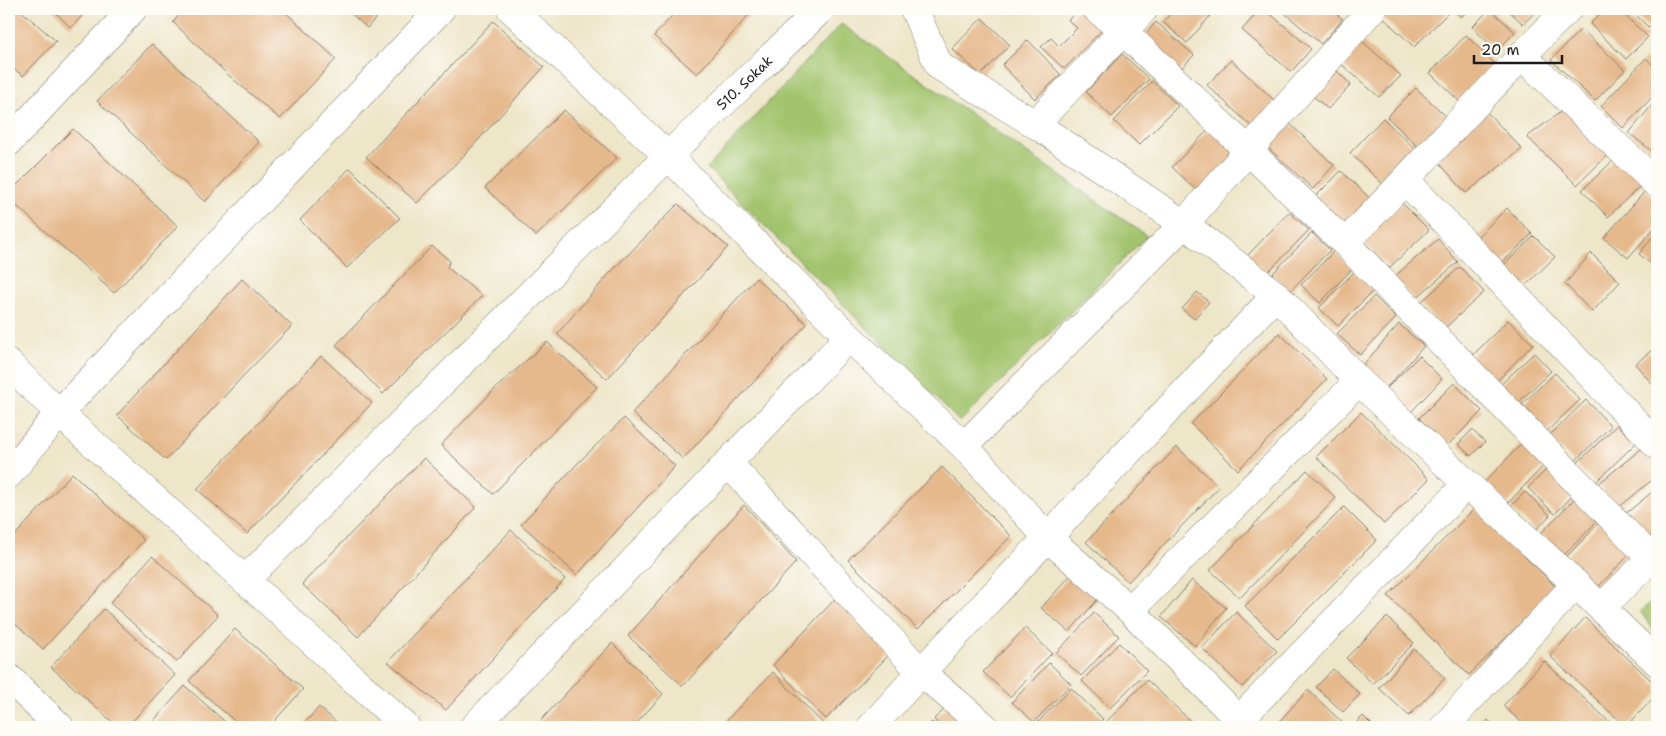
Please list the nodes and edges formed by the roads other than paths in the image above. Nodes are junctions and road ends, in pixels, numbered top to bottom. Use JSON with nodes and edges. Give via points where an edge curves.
{"nodes":[{"id":1,"x":132,"y":9,"type":"edge"},
{"id":2,"x":441,"y":9,"type":"edge"},
{"id":3,"x":511,"y":9,"type":"edge"},
{"id":4,"x":821,"y":9,"type":"edge"},
{"id":5,"x":914,"y":9,"type":"edge"},
{"id":6,"x":1097,"y":9,"type":"edge"},
{"id":7,"x":1144,"y":9,"type":"edge"},
{"id":8,"x":1372,"y":9,"type":"edge"},
{"id":9,"x":1568,"y":9,"type":"edge"},
{"id":10,"x":1122,"y":30,"type":"junction"},
{"id":11,"x":1521,"y":55,"type":"junction"},
{"id":12,"x":1034,"y":124,"type":"junction"},
{"id":13,"x":9,"y":142,"type":"edge"},
{"id":14,"x":1248,"y":152,"type":"junction"},
{"id":15,"x":668,"y":156,"type":"junction"},
{"id":16,"x":1406,"y":181,"type":"junction"},
{"id":17,"x":1657,"y":184,"type":"edge"},
{"id":18,"x":1184,"y":224,"type":"junction"},
{"id":19,"x":1345,"y":243,"type":"junction"},
{"id":20,"x":1276,"y":295,"type":"junction"},
{"id":21,"x":849,"y":337,"type":"junction"},
{"id":22,"x":9,"y":364,"type":"edge"},
{"id":23,"x":1359,"y":381,"type":"junction"},
{"id":24,"x":59,"y":413,"type":"junction"},
{"id":25,"x":1657,"y":445,"type":"edge"},
{"id":26,"x":964,"y":446,"type":"junction"},
{"id":27,"x":728,"y":463,"type":"junction"},
{"id":28,"x":9,"y":474,"type":"edge"},
{"id":29,"x":1467,"y":484,"type":"junction"},
{"id":30,"x":1048,"y":538,"type":"junction"},
{"id":31,"x":1654,"y":555,"type":"edge"},
{"id":32,"x":245,"y":580,"type":"junction"},
{"id":33,"x":1576,"y":584,"type":"junction"},
{"id":34,"x":1601,"y":608,"type":"junction"},
{"id":35,"x":1130,"y":610,"type":"junction"},
{"id":36,"x":1657,"y":662,"type":"edge"},
{"id":37,"x":921,"y":672,"type":"junction"},
{"id":38,"x":9,"y":678,"type":"edge"},
{"id":39,"x":1239,"y":725,"type":"edge"},
{"id":40,"x":60,"y":727,"type":"edge"},
{"id":41,"x":406,"y":727,"type":"edge"},
{"id":42,"x":474,"y":727,"type":"edge"},
{"id":43,"x":871,"y":727,"type":"edge"},
{"id":44,"x":985,"y":727,"type":"edge"},
{"id":45,"x":1444,"y":727,"type":"edge"}],
"edges":[{"from":1,"to":13,"type":"street"},
{"from":2,"to":24,"type":"street"},
{"from":3,"to":15,"type":"street"},
{"from":4,"to":15,"type":"street","name":"510. Sokak"},
{"from":5,"to":12,"type":"street","via":[[939,66]]},
{"from":6,"to":10,"type":"street"},
{"from":7,"to":10,"type":"street"},
{"from":8,"to":14,"type":"street"},
{"from":9,"to":11,"type":"street"},
{"from":10,"to":12,"type":"street"},
{"from":10,"to":14,"type":"street"},
{"from":11,"to":16,"type":"street"},
{"from":11,"to":17,"type":"street"},
{"from":12,"to":18,"type":"street"},
{"from":14,"to":18,"type":"street"},
{"from":14,"to":19,"type":"street"},
{"from":15,"to":21,"type":"street"},
{"from":15,"to":32,"type":"street","name":"510. Sokak"},
{"from":16,"to":19,"type":"street"},
{"from":16,"to":25,"type":"street"},
{"from":18,"to":20,"type":"street"},
{"from":18,"to":26,"type":"street"},
{"from":19,"to":31,"type":"street"},
{"from":20,"to":23,"type":"street"},
{"from":20,"to":30,"type":"street"},
{"from":21,"to":26,"type":"street"},
{"from":21,"to":27,"type":"street"},
{"from":22,"to":24,"type":"street"},
{"from":23,"to":29,"type":"street"},
{"from":23,"to":35,"type":"street"},
{"from":24,"to":28,"type":"street"},
{"from":24,"to":32,"type":"street"},
{"from":26,"to":30,"type":"street"},
{"from":27,"to":37,"type":"street"},
{"from":27,"to":42,"type":"street"},
{"from":29,"to":33,"type":"street"},
{"from":29,"to":39,"type":"street"},
{"from":30,"to":35,"type":"street"},
{"from":30,"to":37,"type":"street"},
{"from":31,"to":34,"type":"street"},
{"from":32,"to":41,"type":"street"},
{"from":33,"to":34,"type":"street"},
{"from":33,"to":45,"type":"street"},
{"from":34,"to":36,"type":"street"},
{"from":35,"to":39,"type":"street"},
{"from":37,"to":43,"type":"street"},
{"from":37,"to":44,"type":"street"},
{"from":38,"to":40,"type":"street"}]}
